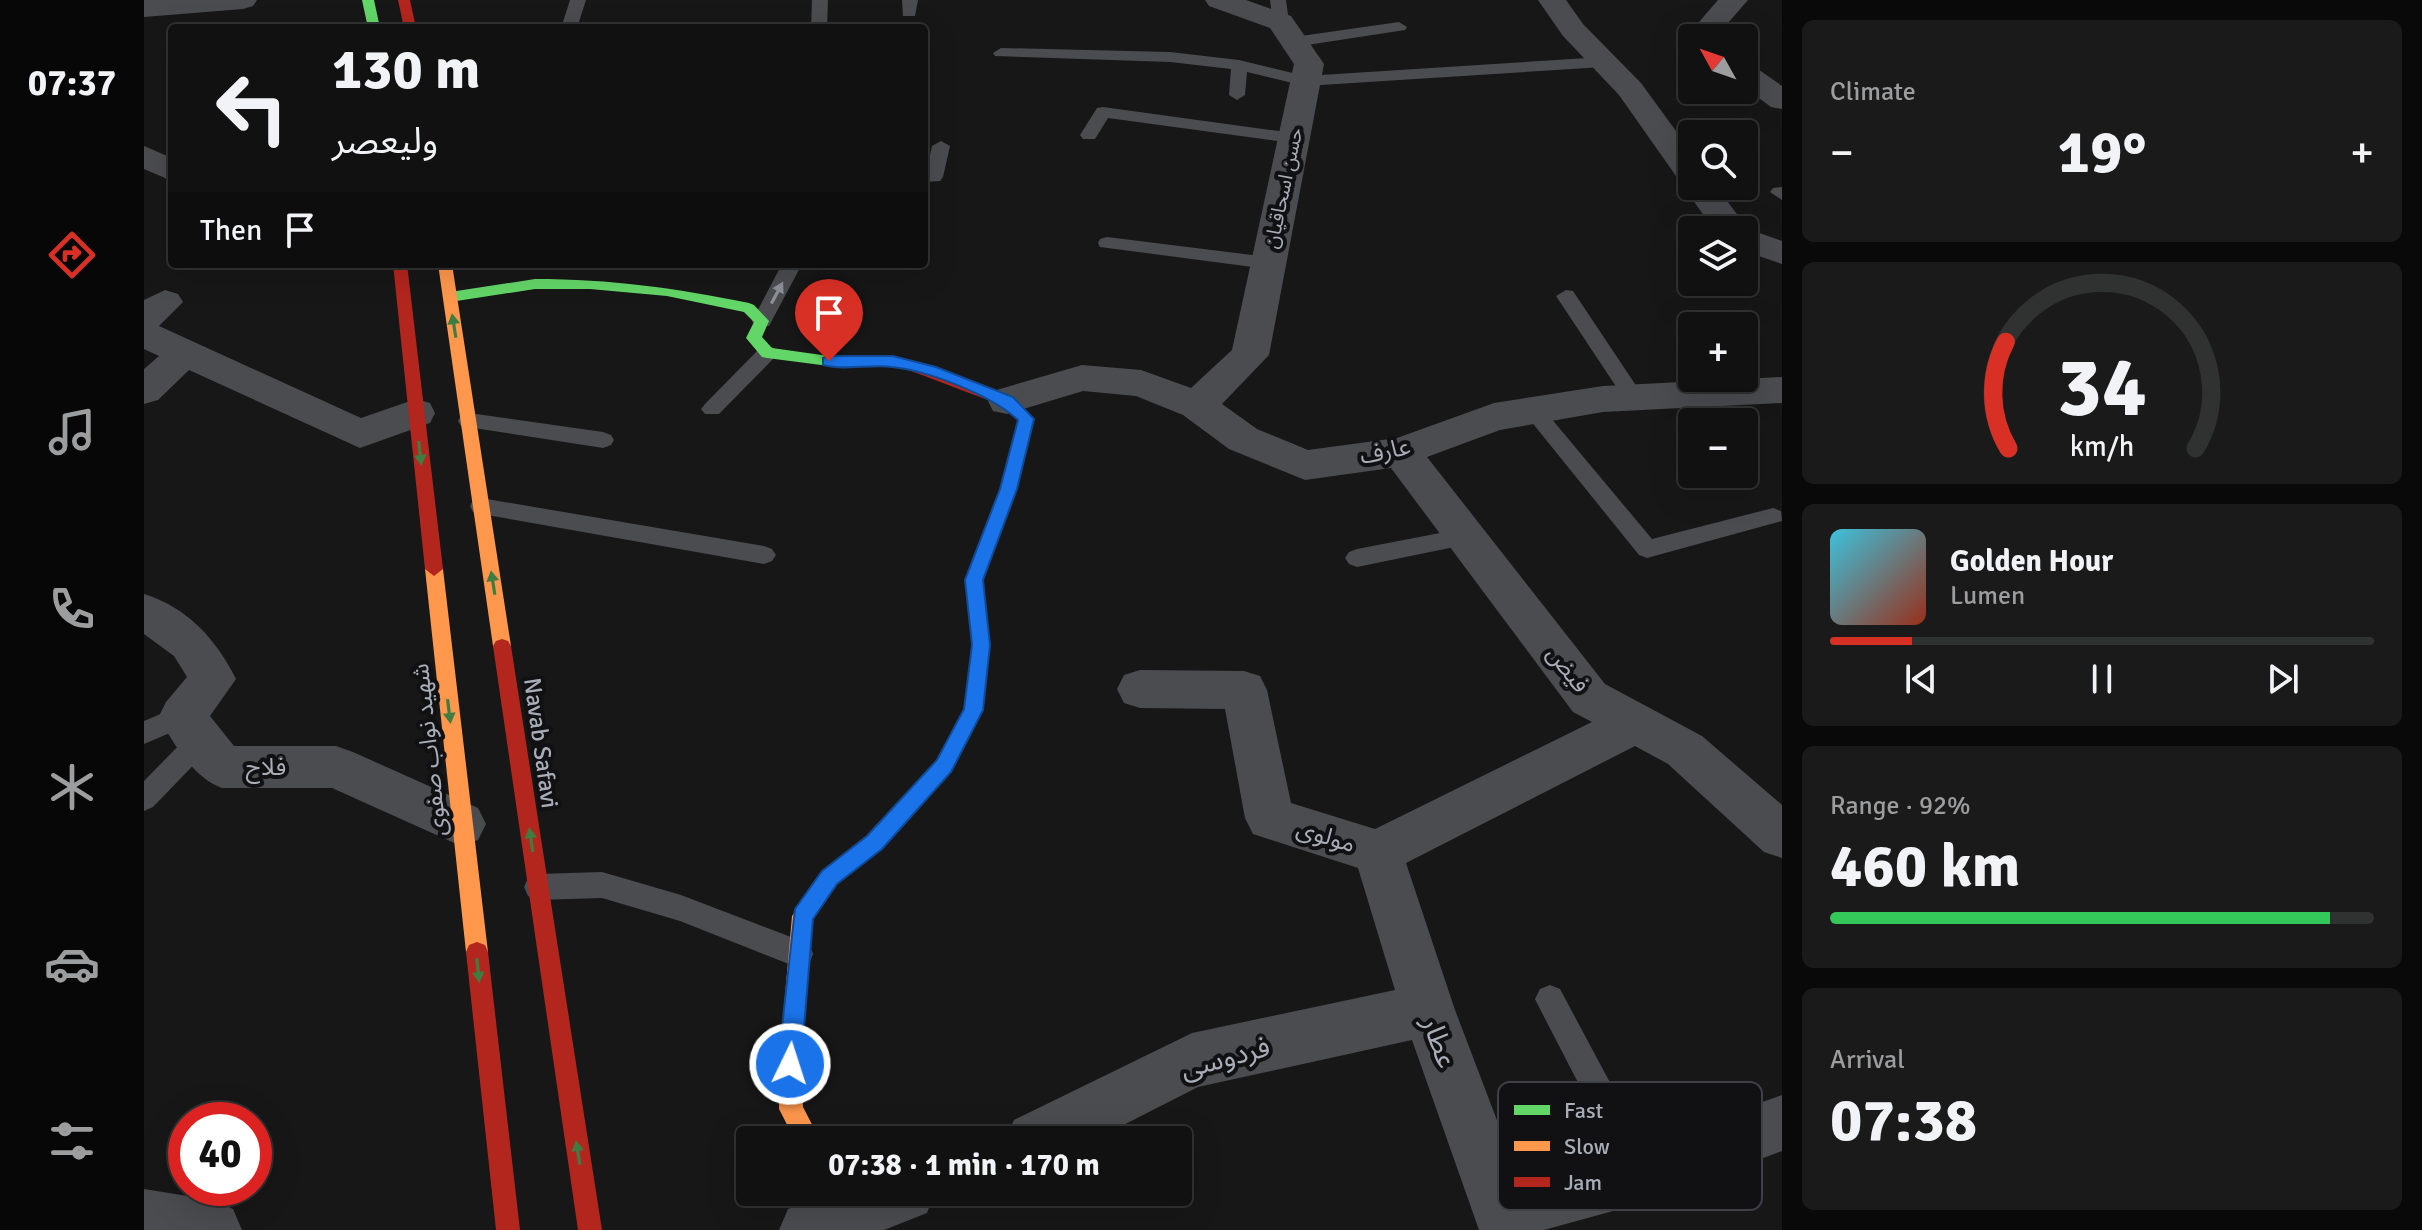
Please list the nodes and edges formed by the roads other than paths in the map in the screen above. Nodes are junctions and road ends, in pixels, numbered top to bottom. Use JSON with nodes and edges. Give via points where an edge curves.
{"nodes":[{"id":1,"x":243,"y":0,"type":"edge"},
{"id":2,"x":368,"y":0,"type":"edge"},
{"id":3,"x":404,"y":0,"type":"edge"},
{"id":4,"x":578,"y":0,"type":"edge"},
{"id":5,"x":820,"y":0,"type":"edge"},
{"id":6,"x":1219,"y":0,"type":"edge"},
{"id":7,"x":1552,"y":0,"type":"edge"},
{"id":8,"x":1734,"y":0,"type":"edge"},
{"id":9,"x":144,"y":8,"type":"edge"},
{"id":10,"x":1284,"y":21,"type":"edge"},
{"id":11,"x":373,"y":24,"type":"edge"},
{"id":12,"x":409,"y":24,"type":"edge"},
{"id":13,"x":570,"y":24,"type":"edge"},
{"id":14,"x":819,"y":24,"type":"edge"},
{"id":15,"x":1713,"y":24,"type":"edge"},
{"id":16,"x":1399,"y":27,"type":"dead end"},
{"id":17,"x":1001,"y":53,"type":"dead end"},
{"id":18,"x":1603,"y":62,"type":"junction"},
{"id":19,"x":1239,"y":65,"type":"junction"},
{"id":20,"x":1305,"y":81,"type":"junction"},
{"id":21,"x":1758,"y":83,"type":"edge"},
{"id":22,"x":1237,"y":95,"type":"dead end"},
{"id":23,"x":1782,"y":100,"type":"edge"},
{"id":24,"x":1089,"y":135,"type":"dead end"},
{"id":25,"x":1293,"y":138,"type":"junction"},
{"id":26,"x":941,"y":146,"type":"dead end"},
{"id":27,"x":144,"y":156,"type":"edge"},
{"id":28,"x":1678,"y":156,"type":"edge"},
{"id":29,"x":168,"y":170,"type":"edge"},
{"id":30,"x":168,"y":174,"type":"edge"},
{"id":31,"x":928,"y":177,"type":"edge"},
{"id":32,"x":144,"y":185,"type":"edge"},
{"id":33,"x":1107,"y":243,"type":"dead end"},
{"id":34,"x":1758,"y":244,"type":"edge"},
{"id":35,"x":1782,"y":253,"type":"edge"},
{"id":36,"x":1268,"y":263,"type":"junction"},
{"id":37,"x":400,"y":268,"type":"edge"},
{"id":38,"x":446,"y":268,"type":"edge"},
{"id":39,"x":790,"y":268,"type":"edge"},
{"id":40,"x":1566,"y":296,"type":"dead end"},
{"id":41,"x":450,"y":297,"type":"junction"},
{"id":42,"x":762,"y":321,"type":"junction"},
{"id":43,"x":144,"y":334,"type":"edge"},
{"id":44,"x":185,"y":353,"type":"junction"},
{"id":45,"x":767,"y":353,"type":"junction"},
{"id":46,"x":1782,"y":390,"type":"edge"},
{"id":47,"x":144,"y":391,"type":"edge"},
{"id":48,"x":1634,"y":398,"type":"junction"},
{"id":49,"x":1007,"y":401,"type":"junction"},
{"id":50,"x":1197,"y":405,"type":"junction"},
{"id":51,"x":712,"y":409,"type":"dead end"},
{"id":52,"x":1533,"y":410,"type":"junction"},
{"id":53,"x":416,"y":413,"type":"junction"},
{"id":54,"x":469,"y":421,"type":"junction"},
{"id":55,"x":603,"y":440,"type":"dead end"},
{"id":56,"x":1401,"y":452,"type":"junction"},
{"id":57,"x":481,"y":506,"type":"junction"},
{"id":58,"x":1773,"y":517,"type":"dead end"},
{"id":59,"x":1466,"y":537,"type":"junction"},
{"id":60,"x":764,"y":555,"type":"dead end"},
{"id":61,"x":1357,"y":558,"type":"dead end"},
{"id":62,"x":144,"y":611,"type":"edge"},
{"id":63,"x":1140,"y":689,"type":"dead end"},
{"id":64,"x":1636,"y":723,"type":"junction"},
{"id":65,"x":175,"y":730,"type":"edge"},
{"id":66,"x":144,"y":799,"type":"edge"},
{"id":67,"x":461,"y":824,"type":"junction"},
{"id":68,"x":1782,"y":836,"type":"edge"},
{"id":69,"x":1378,"y":852,"type":"junction"},
{"id":70,"x":538,"y":887,"type":"junction"},
{"id":71,"x":799,"y":954,"type":"junction"},
{"id":72,"x":1550,"y":999,"type":"dead end"},
{"id":73,"x":1428,"y":1010,"type":"junction"},
{"id":74,"x":1594,"y":1082,"type":"edge"},
{"id":75,"x":1782,"y":1123,"type":"edge"},
{"id":76,"x":800,"y":1126,"type":"edge"},
{"id":77,"x":1062,"y":1126,"type":"edge"},
{"id":78,"x":1762,"y":1130,"type":"edge"},
{"id":79,"x":1498,"y":1202,"type":"edge"},
{"id":80,"x":863,"y":1206,"type":"edge"},
{"id":81,"x":1537,"y":1210,"type":"edge"},
{"id":82,"x":213,"y":1215,"type":"edge"},
{"id":83,"x":827,"y":1218,"type":"edge"},
{"id":84,"x":144,"y":1219,"type":"edge"},
{"id":85,"x":1505,"y":1221,"type":"edge"},
{"id":86,"x":508,"y":1230,"type":"edge"},
{"id":87,"x":590,"y":1230,"type":"edge"}],
"edges":[{"from":1,"to":9,"type":"street"},
{"from":2,"to":11,"type":"main road"},
{"from":3,"to":12,"type":"main road"},
{"from":4,"to":13,"type":"lane"},
{"from":5,"to":14,"type":"lane"},
{"from":6,"to":10,"type":"street"},
{"from":7,"to":18,"type":"street"},
{"from":8,"to":15,"type":"street"},
{"from":10,"to":16,"type":"lane"},
{"from":10,"to":20,"type":"street","name":"حسن اسحاقیان","via":[[1309,64]]},
{"from":17,"to":19,"type":"lane","via":[[1170,57]]},
{"from":18,"to":20,"type":"lane"},
{"from":18,"to":28,"type":"street","via":[[1630,89]]},
{"from":19,"to":20,"type":"lane"},
{"from":19,"to":22,"type":"lane"},
{"from":20,"to":25,"type":"street","name":"حسن اسحاقیان"},
{"from":21,"to":23,"type":"street"},
{"from":24,"to":25,"type":"lane","via":[[1103,112]]},
{"from":25,"to":36,"type":"street","name":"حسن اسحاقیان"},
{"from":26,"to":31,"type":"lane","via":[[934,177]]},
{"from":27,"to":29,"type":"street"},
{"from":30,"to":32,"type":"street"},
{"from":33,"to":36,"type":"lane"},
{"from":34,"to":35,"type":"street"},
{"from":36,"to":50,"type":"street","name":"حسن اسحاقیان","via":[[1250,355]]},
{"from":37,"to":53,"type":"main road","name":"شهید نواب صفوی"},
{"from":38,"to":41,"type":"main road","name":"Navab Safavi"},
{"from":42,"to":39,"type":"lane","one_way":true},
{"from":40,"to":48,"type":"lane"},
{"from":41,"to":42,"type":"main road","via":[[535,284],[590,284],[667,291],[749,308]]},
{"from":54,"to":41,"type":"main road","name":"Navab Safavi","one_way":true},
{"from":42,"to":45,"type":"main road","via":[[754,338]]},
{"from":43,"to":44,"type":"street"},
{"from":44,"to":47,"type":"street"},
{"from":44,"to":53,"type":"street","via":[[360,434]]},
{"from":45,"to":49,"type":"main road","via":[[829,361],[893,361]]},
{"from":45,"to":51,"type":"lane"},
{"from":46,"to":48,"type":"street","name":"عارف"},
{"from":48,"to":52,"type":"street","name":"عارف"},
{"from":49,"to":50,"type":"street","name":"عارف","via":[[1082,378],[1141,383]]},
{"from":49,"to":71,"type":"main road","via":[[1026,419],[1008,489],[974,580],[981,645],[973,710],[944,766],[874,842],[829,878],[803,916]]},
{"from":50,"to":56,"type":"street","name":"عارف","via":[[1243,439],[1305,465]]},
{"from":52,"to":56,"type":"street","name":"عارف","via":[[1494,417]]},
{"from":52,"to":58,"type":"lane","via":[[1647,549]]},
{"from":53,"to":67,"type":"main road","name":"شهید نواب صفوی","one_way":true},
{"from":54,"to":55,"type":"lane"},
{"from":54,"to":57,"type":"main road","name":"Navab Safavi"},
{"from":56,"to":59,"type":"street","name":"فیض"},
{"from":57,"to":60,"type":"lane"},
{"from":70,"to":57,"type":"main road","name":"Navab Safavi","one_way":true},
{"from":59,"to":61,"type":"lane"},
{"from":59,"to":64,"type":"street","name":"فیض","via":[[1589,698]]},
{"from":62,"to":65,"type":"street","via":[[190,643],[213,679]]},
{"from":63,"to":69,"type":"street","name":"مولوی","via":[[1244,690],[1270,818]]},
{"from":64,"to":68,"type":"street","name":"فیض","via":[[1685,750]]},
{"from":64,"to":69,"type":"street","name":"مولوی"},
{"from":65,"to":66,"type":"lane"},
{"from":65,"to":67,"type":"street","name":"فلاح","via":[[222,767],[336,767]]},
{"from":67,"to":86,"type":"main road","name":"شهید نواب صفوی","one_way":true},
{"from":69,"to":73,"type":"street","name":"عطار"},
{"from":70,"to":71,"type":"lane","via":[[602,885],[681,908]]},
{"from":87,"to":70,"type":"main road","name":"Navab Safavi","one_way":true},
{"from":71,"to":76,"type":"main road","via":[[790,1064],[791,1109]]},
{"from":72,"to":74,"type":"lane"},
{"from":73,"to":77,"type":"street","name":"فردوسی","via":[[1192,1061]]},
{"from":73,"to":79,"type":"street","name":"عطار"},
{"from":75,"to":78,"type":"street"},
{"from":80,"to":83,"type":"street"},
{"from":81,"to":85,"type":"street"},
{"from":82,"to":84,"type":"street"}]}
